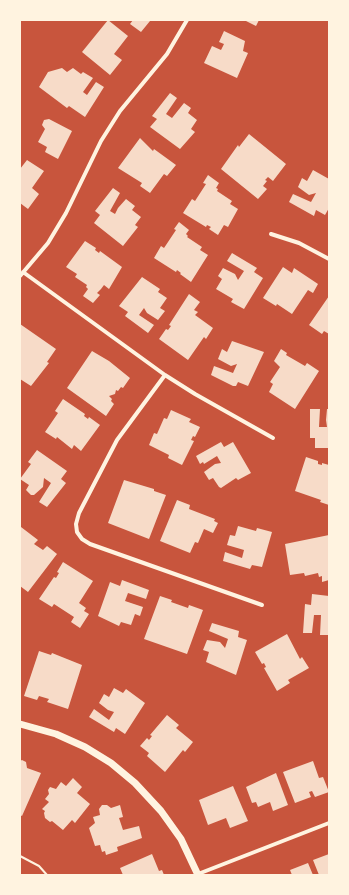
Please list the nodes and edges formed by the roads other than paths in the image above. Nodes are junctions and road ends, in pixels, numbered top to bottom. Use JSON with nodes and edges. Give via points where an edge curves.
{"nodes":[{"id":1,"x":187,"y":20,"type":"edge"},
{"id":2,"x":271,"y":234,"type":"dead end"},
{"id":3,"x":329,"y":259,"type":"edge"},
{"id":4,"x":22,"y":274,"type":"edge"},
{"id":5,"x":165,"y":375,"type":"junction"},
{"id":6,"x":273,"y":438,"type":"dead end"},
{"id":7,"x":262,"y":604,"type":"dead end"},
{"id":8,"x":20,"y":724,"type":"edge"},
{"id":9,"x":329,"y":823,"type":"edge"},
{"id":10,"x":198,"y":875,"type":"edge"}],
"edges":[{"from":1,"to":4,"type":"street","via":[[167,54],[120,112],[101,141],[66,213],[48,243]]},
{"from":2,"to":3,"type":"street","via":[[299,243]]},
{"from":4,"to":5,"type":"street"},
{"from":5,"to":6,"type":"street"},
{"from":5,"to":7,"type":"street","via":[[117,440],[79,513],[77,532],[90,544]]},
{"from":8,"to":10,"type":"street","via":[[56,734],[85,747],[111,763],[135,783],[161,811],[181,839]]},
{"from":9,"to":10,"type":"street"}]}
